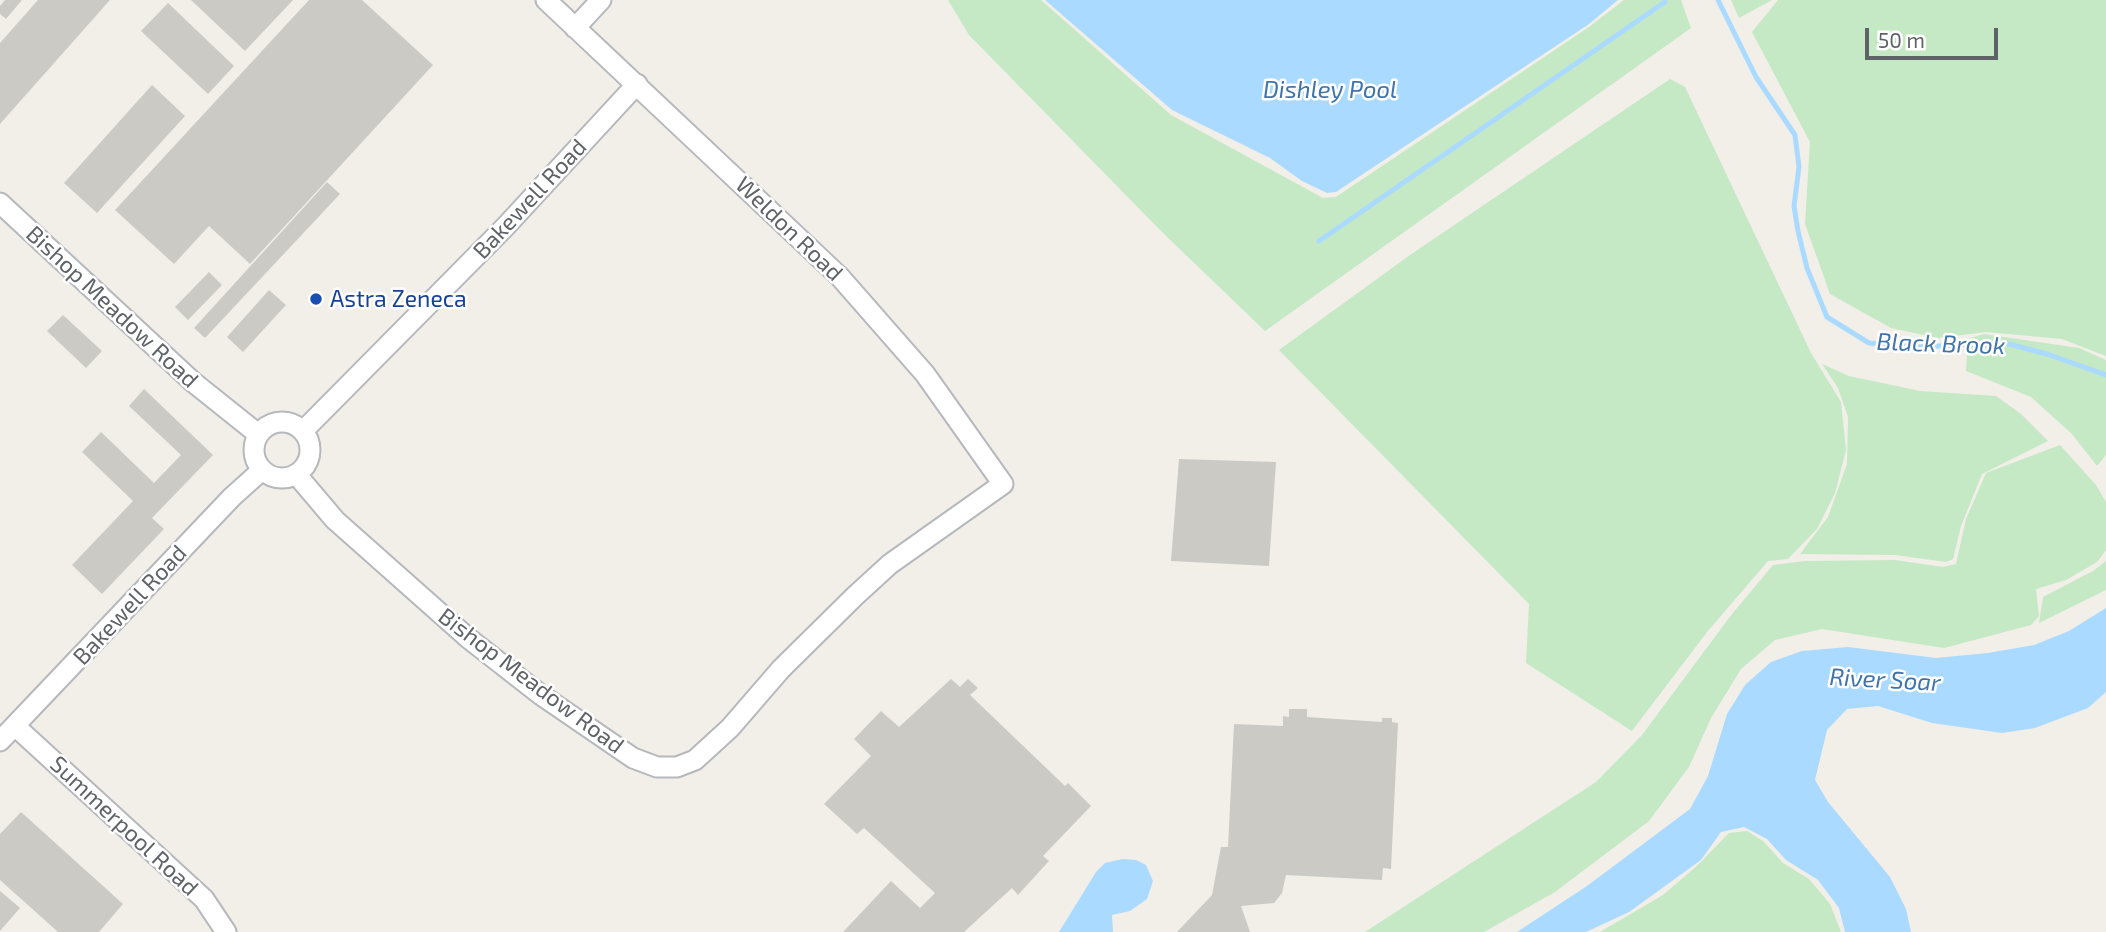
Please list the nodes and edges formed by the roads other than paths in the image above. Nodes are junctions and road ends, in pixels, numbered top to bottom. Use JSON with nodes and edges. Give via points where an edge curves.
{"nodes":[{"id":1,"x":546,"y":0,"type":"edge"},
{"id":2,"x":601,"y":0,"type":"edge"},
{"id":3,"x":575,"y":28,"type":"junction"},
{"id":4,"x":637,"y":85,"type":"junction"},
{"id":5,"x":0,"y":203,"type":"edge"},
{"id":6,"x":303,"y":431,"type":"junction"},
{"id":7,"x":258,"y":434,"type":"junction"},
{"id":8,"x":262,"y":470,"type":"junction"},
{"id":9,"x":296,"y":474,"type":"junction"},
{"id":10,"x":1003,"y":484,"type":"joint"},
{"id":11,"x":15,"y":726,"type":"junction"},
{"id":12,"x":0,"y":741,"type":"edge"},
{"id":13,"x":226,"y":932,"type":"edge"}],
"edges":[{"from":1,"to":3,"type":"street","name":"Weldon Road"},
{"from":2,"to":3,"type":"street"},
{"from":3,"to":4,"type":"street","name":"Weldon Road"},
{"from":4,"to":6,"type":"street","name":"Bakewell Road","via":[[506,226]]},
{"from":4,"to":10,"type":"street","name":"Weldon Road","via":[[840,277],[925,374]]},
{"from":5,"to":7,"type":"street","name":"Bishop Meadow Road","via":[[141,336]]},
{"from":6,"to":7,"type":"street","via":[[292,424],[273,425]]},
{"from":6,"to":9,"type":"street","via":[[309,440],[309,459]]},
{"from":7,"to":8,"type":"street","via":[[253,451]]},
{"from":8,"to":9,"type":"street","via":[[274,476]]},
{"from":8,"to":11,"type":"street","name":"Bakewell Road"},
{"from":9,"to":10,"type":"street","name":"Bishop Meadow Road","via":[[335,520],[468,638],[633,758],[657,767],[695,761],[781,669],[890,564]]},
{"from":11,"to":12,"type":"street","name":"Bakewell Road"},
{"from":11,"to":13,"type":"street","name":"Summerpool Road","via":[[204,899]]}]}
